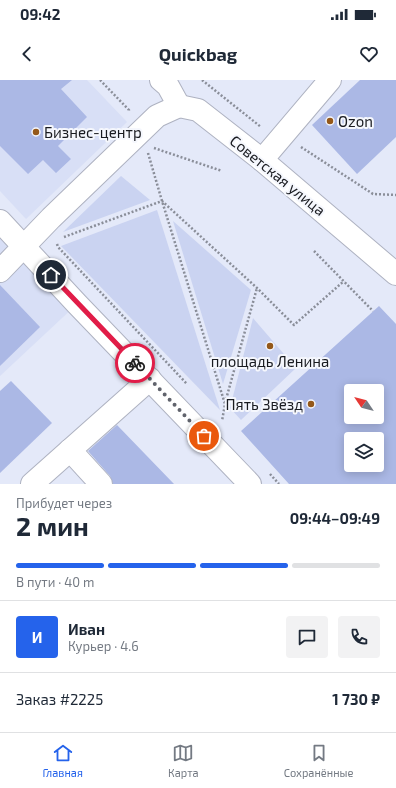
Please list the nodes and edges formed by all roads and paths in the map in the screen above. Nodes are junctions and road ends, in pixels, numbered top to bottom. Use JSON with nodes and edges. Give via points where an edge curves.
{"nodes":[{"id":1,"x":100,"y":80,"type":"edge"},
{"id":2,"x":330,"y":80,"type":"edge"},
{"id":3,"x":168,"y":82,"type":"edge"},
{"id":4,"x":179,"y":106,"type":"junction"},
{"id":5,"x":128,"y":117,"type":"dead end"},
{"id":6,"x":146,"y":146,"type":"dead end"},
{"id":7,"x":154,"y":148,"type":"dead end"},
{"id":8,"x":262,"y":160,"type":"junction"},
{"id":9,"x":222,"y":171,"type":"dead end"},
{"id":10,"x":162,"y":201,"type":"junction"},
{"id":11,"x":0,"y":221,"type":"edge"},
{"id":12,"x":62,"y":238,"type":"dead end"},
{"id":13,"x":28,"y":251,"type":"junction"},
{"id":14,"x":314,"y":251,"type":"dead end"},
{"id":15,"x":0,"y":271,"type":"edge"},
{"id":16,"x":396,"y":274,"type":"edge"},
{"id":17,"x":344,"y":281,"type":"junction"},
{"id":18,"x":257,"y":288,"type":"junction"},
{"id":19,"x":373,"y":311,"type":"dead end"},
{"id":20,"x":150,"y":380,"type":"junction"},
{"id":21,"x":190,"y":387,"type":"dead end"},
{"id":22,"x":225,"y":404,"type":"junction"},
{"id":23,"x":217,"y":416,"type":"dead end"},
{"id":24,"x":70,"y":450,"type":"junction"},
{"id":25,"x":32,"y":484,"type":"edge"},
{"id":26,"x":101,"y":484,"type":"edge"},
{"id":27,"x":250,"y":484,"type":"edge"}],
"edges":[{"from":1,"to":5,"type":"path","via":[[129,110]]},
{"from":2,"to":8,"type":"street"},
{"from":3,"to":4,"type":"street"},
{"from":4,"to":8,"type":"street","name":"Советская улица","via":[[198,110]]},
{"from":4,"to":13,"type":"street","via":[[157,116]]},
{"from":6,"to":10,"type":"path"},
{"from":7,"to":9,"type":"path"},
{"from":8,"to":16,"type":"street","name":"Советская улица"},
{"from":10,"to":12,"type":"path"},
{"from":10,"to":18,"type":"path"},
{"from":10,"to":22,"type":"path"},
{"from":11,"to":13,"type":"street"},
{"from":13,"to":15,"type":"street"},
{"from":13,"to":20,"type":"street"},
{"from":13,"to":21,"type":"path","via":[[55,240],[58,247]]},
{"from":14,"to":17,"type":"path"},
{"from":17,"to":18,"type":"path","via":[[294,325]]},
{"from":17,"to":19,"type":"path"},
{"from":18,"to":22,"type":"path"},
{"from":20,"to":24,"type":"street"},
{"from":20,"to":27,"type":"street"},
{"from":22,"to":23,"type":"path","via":[[222,421]]},
{"from":24,"to":25,"type":"street"},
{"from":24,"to":26,"type":"street"}]}
